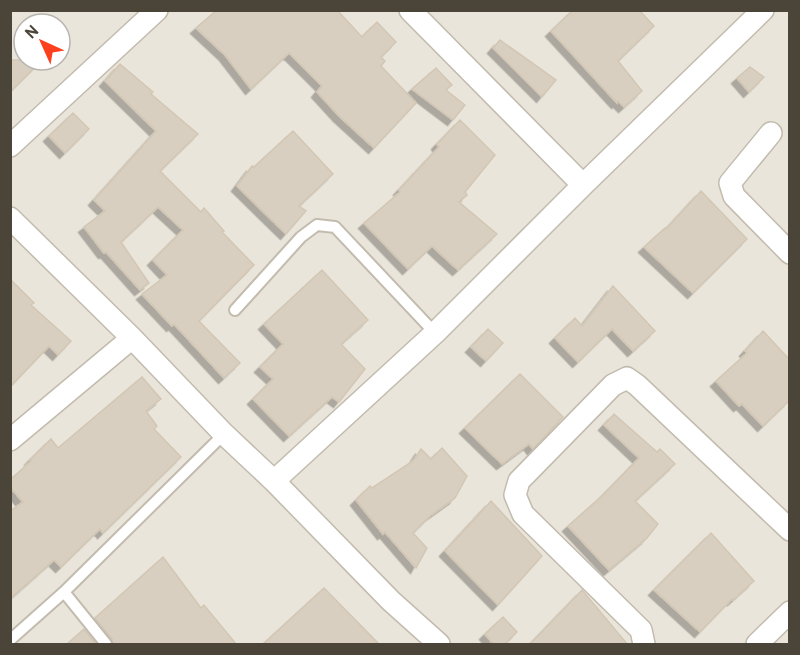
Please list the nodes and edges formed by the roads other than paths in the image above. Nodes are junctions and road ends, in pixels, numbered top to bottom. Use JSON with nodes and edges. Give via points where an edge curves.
{"nodes":[{"id":1,"x":157,"y":10,"type":"edge"},
{"id":2,"x":410,"y":10,"type":"edge"},
{"id":3,"x":763,"y":10,"type":"edge"},
{"id":4,"x":771,"y":133,"type":"dead end"},
{"id":5,"x":10,"y":146,"type":"edge"},
{"id":6,"x":583,"y":185,"type":"junction"},
{"id":7,"x":10,"y":218,"type":"edge"},
{"id":8,"x":789,"y":253,"type":"edge"},
{"id":9,"x":235,"y":310,"type":"dead end"},
{"id":10,"x":435,"y":333,"type":"junction"},
{"id":11,"x":132,"y":338,"type":"junction"},
{"id":12,"x":224,"y":434,"type":"junction"},
{"id":13,"x":10,"y":440,"type":"edge"},
{"id":14,"x":274,"y":481,"type":"junction"},
{"id":15,"x":789,"y":530,"type":"edge"},
{"id":16,"x":64,"y":592,"type":"junction"},
{"id":17,"x":789,"y":612,"type":"edge"},
{"id":18,"x":10,"y":640,"type":"edge"},
{"id":19,"x":106,"y":645,"type":"edge"},
{"id":20,"x":439,"y":645,"type":"edge"},
{"id":21,"x":644,"y":645,"type":"edge"},
{"id":22,"x":757,"y":645,"type":"edge"}],
"edges":[{"from":1,"to":5,"type":"street"},
{"from":2,"to":6,"type":"street"},
{"from":3,"to":6,"type":"street"},
{"from":4,"to":8,"type":"street","via":[[730,183],[734,196]]},
{"from":6,"to":10,"type":"street"},
{"from":7,"to":11,"type":"street"},
{"from":9,"to":10,"type":"lane","via":[[301,237],[317,225],[335,227]]},
{"from":10,"to":14,"type":"street"},
{"from":11,"to":12,"type":"street"},
{"from":11,"to":13,"type":"street"},
{"from":12,"to":14,"type":"street"},
{"from":12,"to":16,"type":"lane"},
{"from":14,"to":20,"type":"street"},
{"from":15,"to":21,"type":"street","via":[[638,385],[627,378],[613,385],[519,481],[515,495],[524,514],[641,630]]},
{"from":16,"to":18,"type":"lane"},
{"from":16,"to":19,"type":"lane"},
{"from":17,"to":22,"type":"street"}]}
